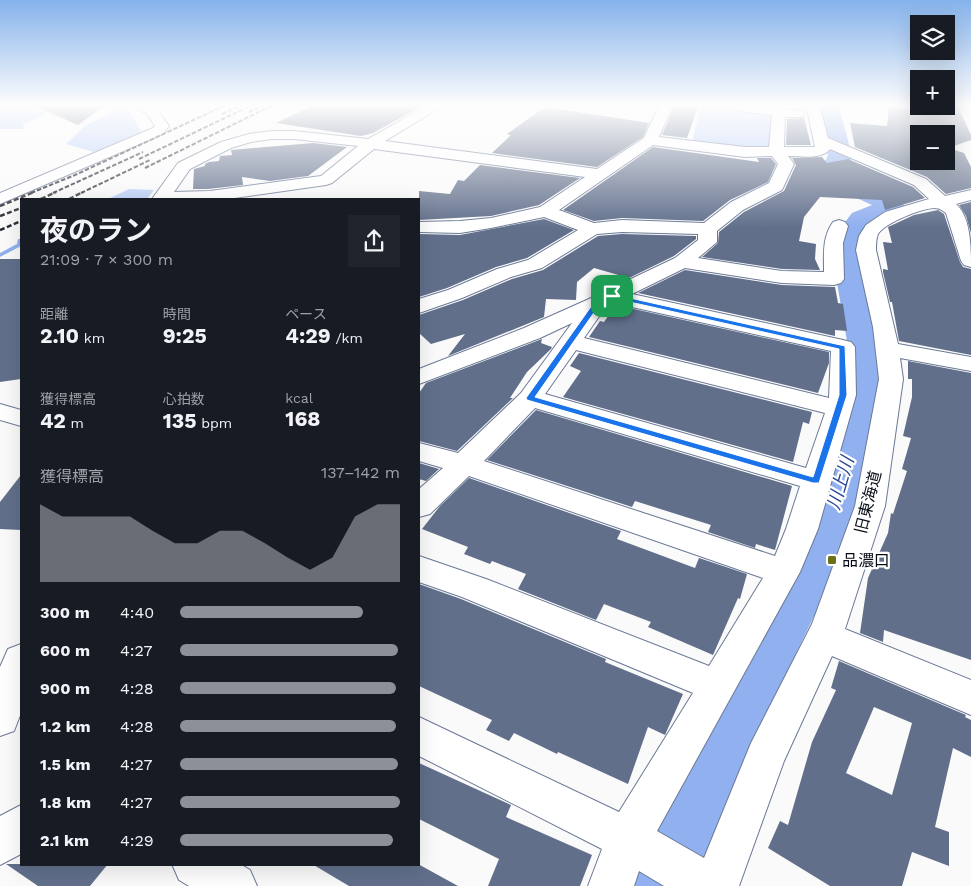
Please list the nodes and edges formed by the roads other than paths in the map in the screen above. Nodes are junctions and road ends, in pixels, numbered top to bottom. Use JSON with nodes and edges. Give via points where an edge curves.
{"nodes":[{"id":1,"x":125,"y":145,"type":"edge"},
{"id":2,"x":225,"y":145,"type":"edge"},
{"id":3,"x":368,"y":145,"type":"edge"},
{"id":4,"x":380,"y":145,"type":"edge"},
{"id":5,"x":642,"y":145,"type":"edge"},
{"id":6,"x":692,"y":145,"type":"edge"},
{"id":7,"x":776,"y":145,"type":"edge"},
{"id":8,"x":824,"y":145,"type":"edge"},
{"id":9,"x":835,"y":145,"type":"edge"},
{"id":10,"x":776,"y":151,"type":"junction"},
{"id":11,"x":601,"y":174,"type":"junction"},
{"id":12,"x":971,"y":195,"type":"edge"},
{"id":13,"x":160,"y":198,"type":"edge"},
{"id":14,"x":0,"y":199,"type":"edge"},
{"id":15,"x":936,"y":202,"type":"junction"},
{"id":16,"x":971,"y":206,"type":"edge"},
{"id":17,"x":546,"y":211,"type":"junction"},
{"id":18,"x":420,"y":227,"type":"edge"},
{"id":19,"x":592,"y":229,"type":"junction"},
{"id":20,"x":708,"y":229,"type":"junction"},
{"id":21,"x":853,"y":229,"type":"junction"},
{"id":22,"x":971,"y":261,"type":"edge"},
{"id":23,"x":682,"y":262,"type":"junction"},
{"id":24,"x":605,"y":299,"type":"junction"},
{"id":25,"x":420,"y":306,"type":"edge"},
{"id":26,"x":569,"y":341,"type":"junction"},
{"id":27,"x":887,"y":349,"type":"junction"},
{"id":28,"x":971,"y":364,"type":"edge"},
{"id":29,"x":420,"y":377,"type":"edge"},
{"id":30,"x":530,"y":398,"type":"junction"},
{"id":31,"x":838,"y":408,"type":"junction"},
{"id":32,"x":0,"y":412,"type":"edge"},
{"id":33,"x":20,"y":418,"type":"edge"},
{"id":34,"x":420,"y":452,"type":"edge"},
{"id":35,"x":464,"y":464,"type":"junction"},
{"id":36,"x":816,"y":481,"type":"junction"},
{"id":37,"x":420,"y":505,"type":"edge"},
{"id":38,"x":420,"y":569,"type":"edge"},
{"id":39,"x":784,"y":572,"type":"junction"},
{"id":40,"x":824,"y":636,"type":"junction"},
{"id":41,"x":20,"y":663,"type":"edge"},
{"id":42,"x":718,"y":686,"type":"junction"},
{"id":43,"x":971,"y":698,"type":"edge"},
{"id":44,"x":0,"y":718,"type":"edge"},
{"id":45,"x":420,"y":736,"type":"edge"},
{"id":46,"x":20,"y":828,"type":"edge"},
{"id":47,"x":633,"y":842,"type":"junction"},
{"id":48,"x":0,"y":844,"type":"edge"},
{"id":49,"x":199,"y":866,"type":"edge"},
{"id":50,"x":704,"y":882,"type":"edge"},
{"id":51,"x":234,"y":886,"type":"edge"},
{"id":52,"x":611,"y":886,"type":"edge"}],
"edges":[{"from":1,"to":14,"type":"street"},
{"from":2,"to":13,"type":"street","via":[[184,166]]},
{"from":3,"to":13,"type":"street","via":[[326,180],[210,196]]},
{"from":4,"to":11,"type":"street"},
{"from":5,"to":11,"type":"street"},
{"from":6,"to":10,"type":"street","via":[[745,152]]},
{"from":7,"to":10,"type":"street"},
{"from":8,"to":10,"type":"street","via":[[819,151]]},
{"from":9,"to":15,"type":"street","via":[[920,182],[938,198]]},
{"from":10,"to":20,"type":"street","via":[[786,164],[776,186],[737,206]]},
{"from":11,"to":17,"type":"street"},
{"from":12,"to":15,"type":"street"},
{"from":15,"to":16,"type":"street"},
{"from":15,"to":21,"type":"street","via":[[887,218],[872,229]]},
{"from":15,"to":22,"type":"street","via":[[954,211]]},
{"from":17,"to":18,"type":"street","via":[[460,227]]},
{"from":17,"to":19,"type":"street"},
{"from":19,"to":20,"type":"street","via":[[622,226]]},
{"from":19,"to":25,"type":"street","via":[[535,264]]},
{"from":20,"to":23,"type":"street","via":[[708,242]]},
{"from":21,"to":23,"type":"street","via":[[833,243],[834,279],[782,276]]},
{"from":21,"to":27,"type":"street","name":"旧東海道","via":[[867,241],[866,250]]},
{"from":23,"to":24,"type":"street"},
{"from":24,"to":26,"type":"street"},
{"from":24,"to":29,"type":"street","via":[[532,333]]},
{"from":24,"to":31,"type":"street","via":[[843,347],[843,395]]},
{"from":26,"to":30,"type":"street"},
{"from":26,"to":31,"type":"street"},
{"from":27,"to":28,"type":"street"},
{"from":27,"to":40,"type":"street","name":"旧東海道","via":[[891,379],[870,506]]},
{"from":30,"to":35,"type":"street"},
{"from":30,"to":36,"type":"street"},
{"from":31,"to":36,"type":"street"},
{"from":32,"to":33,"type":"street"},
{"from":34,"to":35,"type":"street"},
{"from":35,"to":37,"type":"street"},
{"from":35,"to":39,"type":"street"},
{"from":36,"to":39,"type":"street","via":[[802,529]]},
{"from":38,"to":42,"type":"street"},
{"from":39,"to":42,"type":"street"},
{"from":40,"to":43,"type":"street"},
{"from":40,"to":50,"type":"street","name":"旧東海道"},
{"from":41,"to":44,"type":"street"},
{"from":42,"to":47,"type":"street"},
{"from":45,"to":47,"type":"street"},
{"from":46,"to":48,"type":"street"},
{"from":47,"to":50,"type":"street"},
{"from":47,"to":52,"type":"street"},
{"from":49,"to":51,"type":"street"}]}
